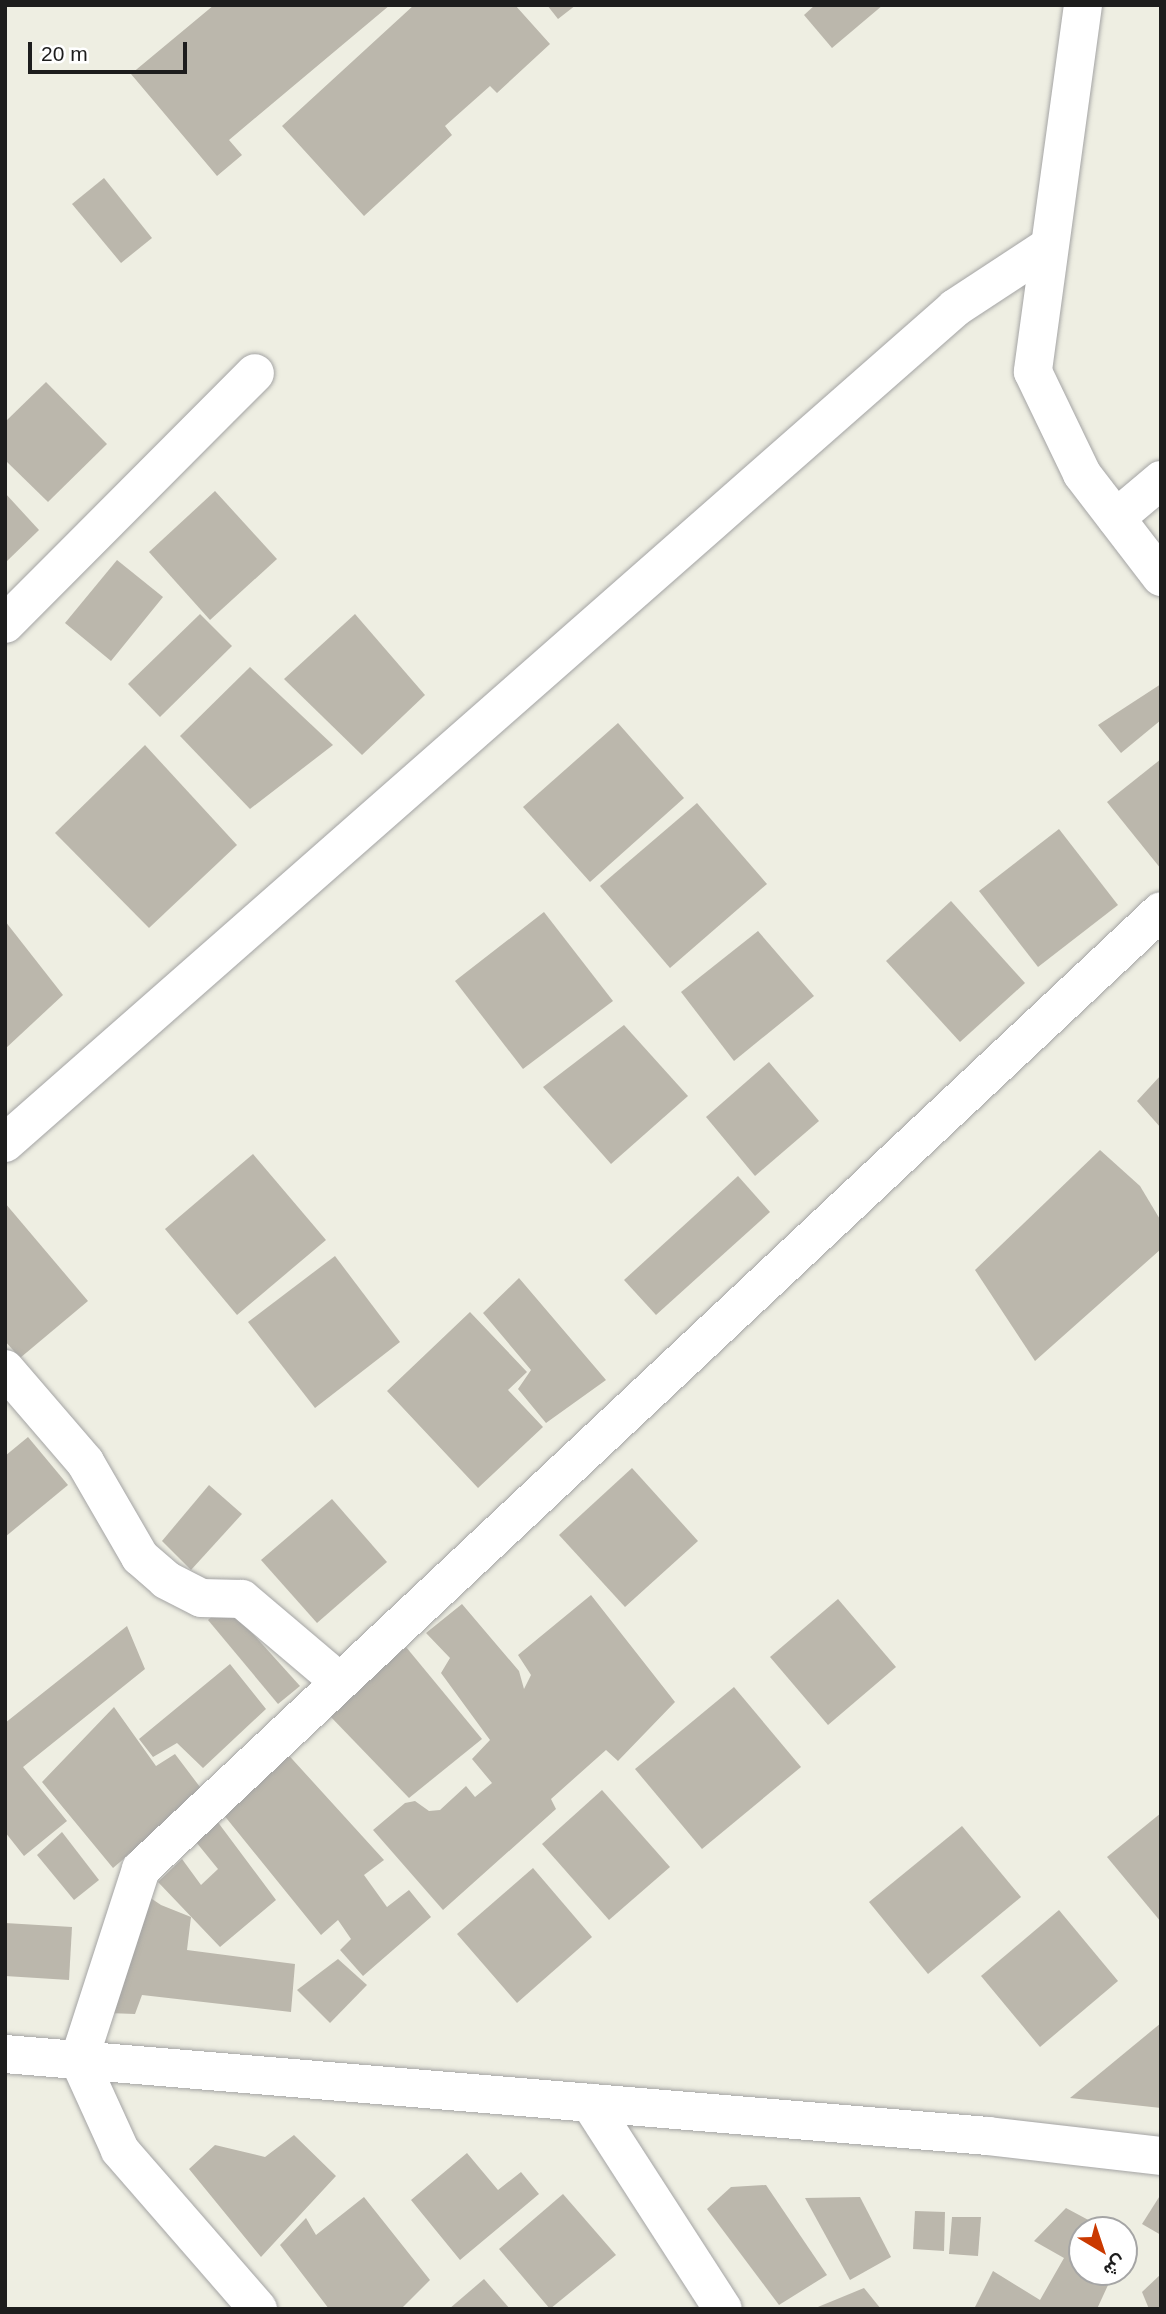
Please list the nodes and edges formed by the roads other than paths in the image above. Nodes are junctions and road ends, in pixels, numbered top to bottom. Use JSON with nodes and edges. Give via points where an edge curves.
{"nodes":[{"id":1,"x":1083,"y":5,"type":"edge"},
{"id":2,"x":1048,"y":247,"type":"junction"},
{"id":3,"x":255,"y":373,"type":"dead end"},
{"id":4,"x":1161,"y":480,"type":"edge"},
{"id":5,"x":1116,"y":519,"type":"junction"},
{"id":6,"x":1161,"y":577,"type":"edge"},
{"id":7,"x":5,"y":624,"type":"edge"},
{"id":8,"x":1161,"y":911,"type":"edge"},
{"id":9,"x":5,"y":1143,"type":"edge"},
{"id":10,"x":5,"y":1369,"type":"edge"},
{"id":11,"x":340,"y":1682,"type":"junction"},
{"id":12,"x":5,"y":2054,"type":"edge"},
{"id":13,"x":79,"y":2060,"type":"junction"},
{"id":14,"x":590,"y":2103,"type":"junction"},
{"id":15,"x":1161,"y":2156,"type":"edge"},
{"id":16,"x":258,"y":2309,"type":"edge"},
{"id":17,"x":723,"y":2309,"type":"edge"}],
"edges":[{"from":1,"to":2,"type":"street"},
{"from":2,"to":5,"type":"street","via":[[1033,372],[1082,474]]},
{"from":2,"to":9,"type":"street","via":[[955,308]]},
{"from":3,"to":7,"type":"street"},
{"from":4,"to":5,"type":"street"},
{"from":5,"to":6,"type":"street"},
{"from":8,"to":11,"type":"street"},
{"from":10,"to":11,"type":"street","via":[[85,1462],[140,1557],[166,1580],[201,1598],[242,1599]]},
{"from":11,"to":13,"type":"street","via":[[141,1869]]},
{"from":12,"to":13,"type":"street"},
{"from":13,"to":14,"type":"street"},
{"from":13,"to":16,"type":"street","via":[[120,2150]]},
{"from":14,"to":15,"type":"street"},
{"from":14,"to":17,"type":"street"}]}
